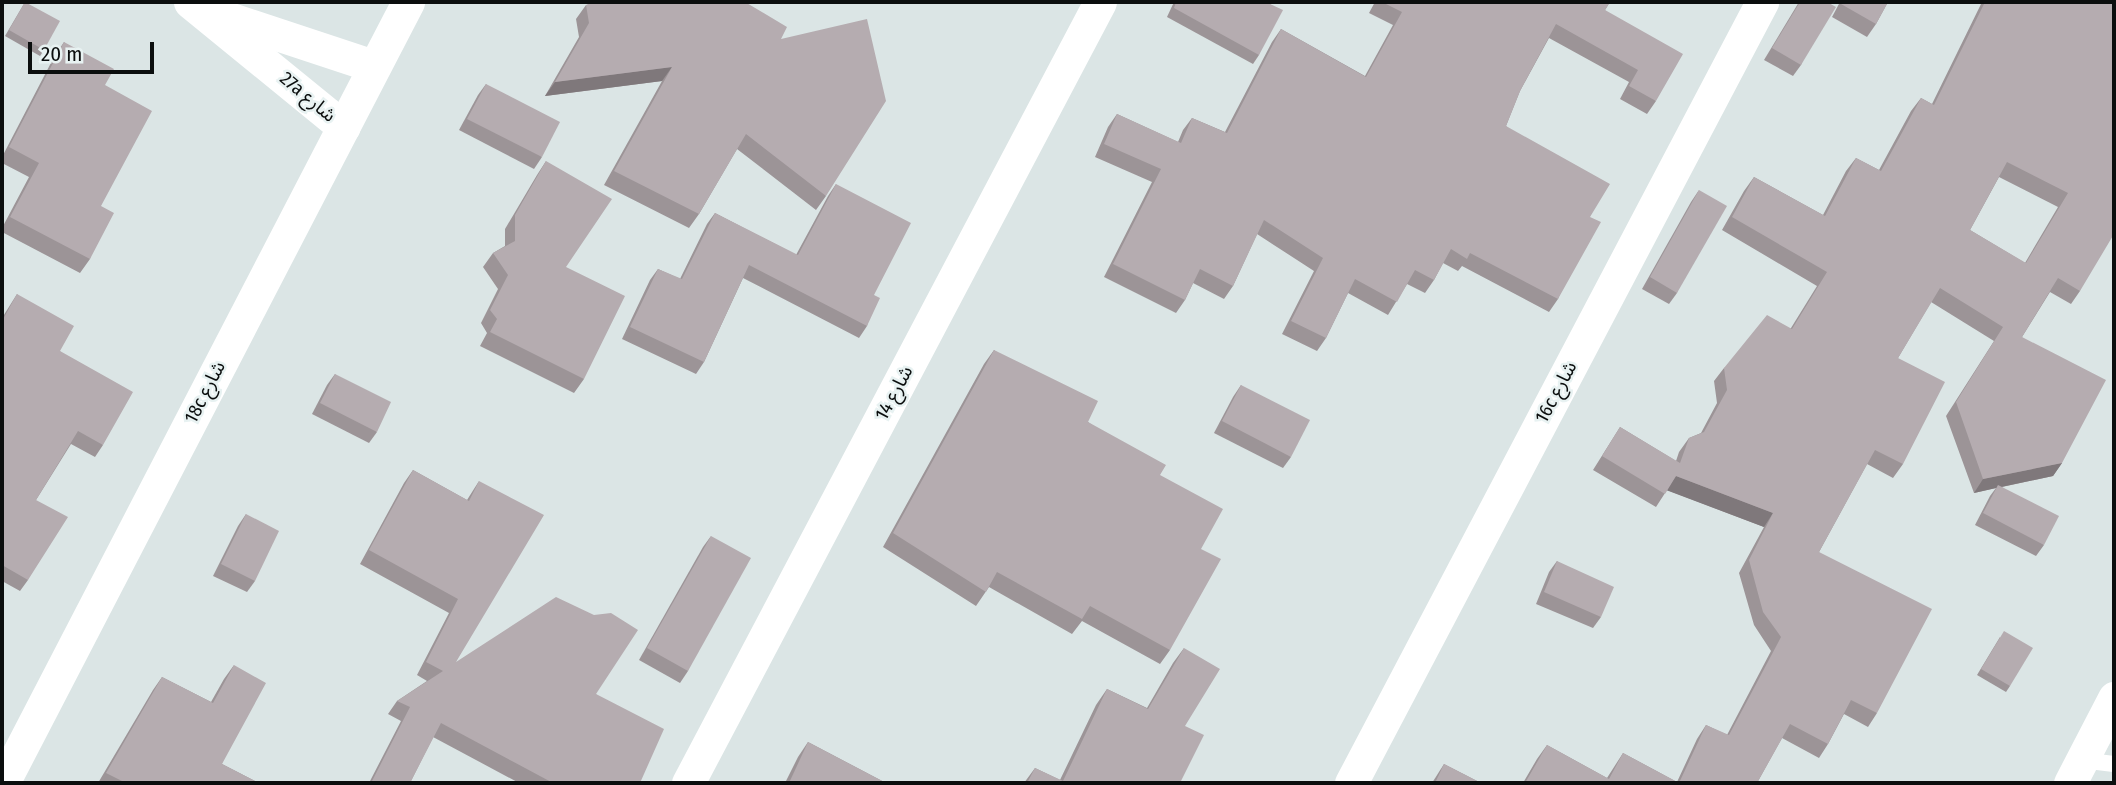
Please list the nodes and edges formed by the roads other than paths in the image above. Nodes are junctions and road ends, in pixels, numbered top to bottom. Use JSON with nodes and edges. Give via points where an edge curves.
{"nodes":[{"id":1,"x":408,"y":2,"type":"edge"},
{"id":2,"x":1100,"y":2,"type":"edge"},
{"id":3,"x":1762,"y":2,"type":"edge"},
{"id":4,"x":200,"y":7,"type":"edge"},
{"id":5,"x":373,"y":66,"type":"junction"},
{"id":6,"x":343,"y":127,"type":"junction"},
{"id":7,"x":2114,"y":698,"type":"edge"},
{"id":8,"x":2114,"y":764,"type":"edge"},
{"id":9,"x":2076,"y":772,"type":"edge"},
{"id":10,"x":3,"y":783,"type":"edge"},
{"id":11,"x":688,"y":783,"type":"edge"},
{"id":12,"x":1351,"y":783,"type":"edge"}],
"edges":[{"from":1,"to":5,"type":"street","name":"18c شارع"},
{"from":2,"to":11,"type":"street","name":"شارع 14"},
{"from":3,"to":12,"type":"street","name":"16c شارع"},
{"from":4,"to":5,"type":"street","name":"27a شارع"},
{"from":4,"to":6,"type":"street","name":"27a شارع"},
{"from":5,"to":6,"type":"street","name":"18c شارع"},
{"from":6,"to":10,"type":"street","name":"18c شارع"},
{"from":7,"to":9,"type":"street"},
{"from":8,"to":9,"type":"lane"}]}
